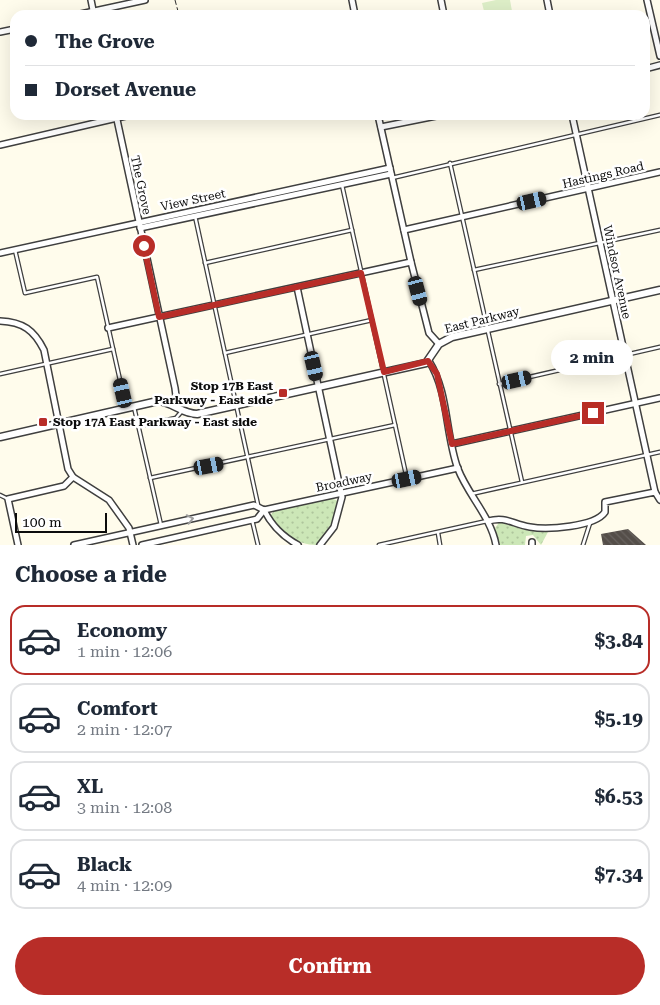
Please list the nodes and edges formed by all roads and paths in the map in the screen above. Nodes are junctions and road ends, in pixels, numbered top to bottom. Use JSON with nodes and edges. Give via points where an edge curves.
{"nodes":[{"id":1,"x":145,"y":0,"type":"edge"},
{"id":2,"x":106,"y":10,"type":"edge"},
{"id":3,"x":650,"y":13,"type":"edge"},
{"id":4,"x":660,"y":56,"type":"edge"},
{"id":5,"x":101,"y":120,"type":"edge"},
{"id":6,"x":118,"y":120,"type":"edge"},
{"id":7,"x":379,"y":120,"type":"edge"},
{"id":8,"x":416,"y":120,"type":"edge"},
{"id":9,"x":573,"y":120,"type":"edge"},
{"id":10,"x":637,"y":120,"type":"edge"},
{"id":11,"x":381,"y":127,"type":"junction"},
{"id":12,"x":576,"y":133,"type":"junction"},
{"id":13,"x":0,"y":145,"type":"edge"},
{"id":14,"x":450,"y":163,"type":"junction"},
{"id":15,"x":660,"y":172,"type":"edge"},
{"id":16,"x":391,"y":173,"type":"junction"},
{"id":17,"x":342,"y":184,"type":"junction"},
{"id":18,"x":588,"y":189,"type":"junction"},
{"id":19,"x":195,"y":216,"type":"junction"},
{"id":20,"x":463,"y":217,"type":"junction"},
{"id":21,"x":140,"y":225,"type":"junction"},
{"id":22,"x":352,"y":230,"type":"junction"},
{"id":23,"x":404,"y":230,"type":"junction"},
{"id":24,"x":660,"y":230,"type":"edge"},
{"id":25,"x":600,"y":243,"type":"junction"},
{"id":26,"x":15,"y":250,"type":"junction"},
{"id":27,"x":0,"y":253,"type":"edge"},
{"id":28,"x":411,"y":262,"type":"junction"},
{"id":29,"x":205,"y":263,"type":"junction"},
{"id":30,"x":474,"y":270,"type":"junction"},
{"id":31,"x":361,"y":273,"type":"junction"},
{"id":32,"x":297,"y":287,"type":"junction"},
{"id":33,"x":660,"y":290,"type":"edge"},
{"id":34,"x":613,"y":301,"type":"junction"},
{"id":35,"x":214,"y":305,"type":"junction"},
{"id":36,"x":159,"y":317,"type":"junction"},
{"id":37,"x":372,"y":320,"type":"junction"},
{"id":38,"x":0,"y":321,"type":"edge"},
{"id":39,"x":108,"y":328,"type":"junction"},
{"id":40,"x":487,"y":329,"type":"junction"},
{"id":41,"x":308,"y":336,"type":"junction"},
{"id":42,"x":439,"y":344,"type":"junction"},
{"id":43,"x":660,"y":347,"type":"edge"},
{"id":44,"x":113,"y":349,"type":"junction"},
{"id":45,"x":224,"y":354,"type":"junction"},
{"id":46,"x":624,"y":355,"type":"junction"},
{"id":47,"x":428,"y":361,"type":"junction"},
{"id":48,"x":48,"y":363,"type":"junction"},
{"id":49,"x":384,"y":372,"type":"junction"},
{"id":50,"x":0,"y":374,"type":"edge"},
{"id":51,"x":499,"y":384,"type":"junction"},
{"id":52,"x":319,"y":387,"type":"junction"},
{"id":53,"x":660,"y":398,"type":"edge"},
{"id":54,"x":171,"y":404,"type":"junction"},
{"id":55,"x":635,"y":404,"type":"junction"},
{"id":56,"x":236,"y":405,"type":"junction"},
{"id":57,"x":134,"y":407,"type":"junction"},
{"id":58,"x":127,"y":408,"type":"junction"},
{"id":59,"x":182,"y":411,"type":"junction"},
{"id":60,"x":60,"y":423,"type":"junction"},
{"id":61,"x":395,"y":425,"type":"junction"},
{"id":62,"x":139,"y":426,"type":"junction"},
{"id":63,"x":510,"y":432,"type":"junction"},
{"id":64,"x":0,"y":437,"type":"edge"},
{"id":65,"x":330,"y":439,"type":"junction"},
{"id":66,"x":452,"y":444,"type":"junction"},
{"id":67,"x":660,"y":452,"type":"edge"},
{"id":68,"x":648,"y":454,"type":"junction"},
{"id":69,"x":248,"y":458,"type":"junction"},
{"id":70,"x":458,"y":468,"type":"junction"},
{"id":71,"x":73,"y":477,"type":"junction"},
{"id":72,"x":150,"y":478,"type":"junction"},
{"id":73,"x":407,"y":479,"type":"junction"},
{"id":74,"x":522,"y":482,"type":"junction"},
{"id":75,"x":655,"y":492,"type":"junction"},
{"id":76,"x":341,"y":493,"type":"junction"},
{"id":77,"x":470,"y":494,"type":"junction"},
{"id":78,"x":0,"y":495,"type":"edge"},
{"id":79,"x":8,"y":499,"type":"junction"},
{"id":80,"x":660,"y":500,"type":"edge"},
{"id":81,"x":258,"y":507,"type":"junction"},
{"id":82,"x":264,"y":510,"type":"junction"},
{"id":83,"x":252,"y":520,"type":"junction"},
{"id":84,"x":488,"y":521,"type":"junction"},
{"id":85,"x":590,"y":522,"type":"junction"},
{"id":86,"x":161,"y":525,"type":"junction"},
{"id":87,"x":130,"y":532,"type":"junction"},
{"id":88,"x":438,"y":533,"type":"junction"},
{"id":89,"x":166,"y":542,"type":"edge"},
{"id":90,"x":18,"y":545,"type":"edge"},
{"id":91,"x":74,"y":545,"type":"edge"},
{"id":92,"x":133,"y":545,"type":"edge"},
{"id":93,"x":142,"y":545,"type":"edge"},
{"id":94,"x":258,"y":545,"type":"edge"},
{"id":95,"x":298,"y":545,"type":"edge"},
{"id":96,"x":320,"y":545,"type":"edge"},
{"id":97,"x":379,"y":545,"type":"edge"},
{"id":98,"x":440,"y":545,"type":"edge"},
{"id":99,"x":496,"y":545,"type":"edge"},
{"id":100,"x":583,"y":545,"type":"edge"}],
"edges":[{"from":1,"to":2,"type":"street"},
{"from":3,"to":4,"type":"street"},
{"from":5,"to":13,"type":"street"},
{"from":6,"to":21,"type":"street","name":"The Grove"},
{"from":7,"to":11,"type":"street"},
{"from":8,"to":11,"type":"street"},
{"from":9,"to":12,"type":"street","name":"Windsor Avenue"},
{"from":10,"to":12,"type":"lane"},
{"from":11,"to":16,"type":"street"},
{"from":12,"to":14,"type":"lane"},
{"from":12,"to":18,"type":"street","name":"Windsor Avenue"},
{"from":14,"to":16,"type":"lane"},
{"from":14,"to":20,"type":"lane"},
{"from":15,"to":18,"type":"street","name":"Hastings Road"},
{"from":16,"to":17,"type":"street","name":"View Street"},
{"from":16,"to":21,"type":"street","name":"View Street"},
{"from":16,"to":23,"type":"street"},
{"from":17,"to":19,"type":"street","name":"View Street"},
{"from":17,"to":22,"type":"lane"},
{"from":18,"to":20,"type":"street","name":"Hastings Road"},
{"from":18,"to":25,"type":"street","name":"Windsor Avenue"},
{"from":19,"to":21,"type":"street","name":"View Street"},
{"from":19,"to":29,"type":"lane"},
{"from":20,"to":23,"type":"street","name":"Hastings Road"},
{"from":20,"to":30,"type":"lane"},
{"from":21,"to":26,"type":"street","name":"View Street"},
{"from":21,"to":36,"type":"street","name":"The Grove"},
{"from":22,"to":29,"type":"lane"},
{"from":22,"to":31,"type":"lane"},
{"from":23,"to":28,"type":"street"},
{"from":24,"to":25,"type":"lane"},
{"from":25,"to":30,"type":"lane"},
{"from":25,"to":34,"type":"street","name":"Windsor Avenue"},
{"from":26,"to":27,"type":"street","name":"View Street"},
{"from":26,"to":39,"type":"lane","via":[[25,293],[98,277]]},
{"from":28,"to":31,"type":"street"},
{"from":28,"to":42,"type":"street","via":[[429,333]]},
{"from":29,"to":35,"type":"lane"},
{"from":30,"to":40,"type":"lane"},
{"from":31,"to":32,"type":"street"},
{"from":31,"to":37,"type":"lane"},
{"from":32,"to":35,"type":"street"},
{"from":32,"to":41,"type":"street"},
{"from":33,"to":34,"type":"street","name":"East Parkway"},
{"from":34,"to":40,"type":"street","name":"East Parkway"},
{"from":34,"to":46,"type":"street","name":"Windsor Avenue"},
{"from":35,"to":36,"type":"street"},
{"from":35,"to":45,"type":"lane"},
{"from":36,"to":39,"type":"street"},
{"from":36,"to":54,"type":"street","name":"The Grove","via":[[175,388],[176,396]]},
{"from":37,"to":41,"type":"lane"},
{"from":37,"to":49,"type":"lane"},
{"from":38,"to":48,"type":"street","via":[[11,321],[37,335]]},
{"from":39,"to":44,"type":"lane"},
{"from":40,"to":42,"type":"street","name":"East Parkway","via":[[452,336]]},
{"from":40,"to":51,"type":"lane"},
{"from":41,"to":45,"type":"lane"},
{"from":41,"to":52,"type":"street"},
{"from":42,"to":47,"type":"street","name":"East Parkway"},
{"from":43,"to":46,"type":"lane"},
{"from":44,"to":48,"type":"lane"},
{"from":44,"to":58,"type":"lane"},
{"from":45,"to":56,"type":"lane"},
{"from":46,"to":51,"type":"lane"},
{"from":46,"to":55,"type":"street","name":"Windsor Avenue"},
{"from":47,"to":49,"type":"street"},
{"from":47,"to":66,"type":"street","via":[[437,374]]},
{"from":48,"to":50,"type":"lane"},
{"from":48,"to":60,"type":"street"},
{"from":49,"to":52,"type":"street"},
{"from":49,"to":61,"type":"lane"},
{"from":51,"to":63,"type":"lane"},
{"from":52,"to":56,"type":"street"},
{"from":52,"to":65,"type":"street"},
{"from":53,"to":55,"type":"street"},
{"from":54,"to":57,"type":"street","via":[[158,401]]},
{"from":54,"to":59,"type":"street"},
{"from":55,"to":63,"type":"street"},
{"from":55,"to":68,"type":"street","name":"Windsor Avenue"},
{"from":56,"to":59,"type":"street","via":[[197,414]]},
{"from":56,"to":69,"type":"lane"},
{"from":57,"to":58,"type":"street"},
{"from":57,"to":62,"type":"lane"},
{"from":58,"to":60,"type":"street"},
{"from":59,"to":62,"type":"lane","via":[[176,418]]},
{"from":60,"to":64,"type":"street"},
{"from":60,"to":71,"type":"street","via":[[68,469]]},
{"from":61,"to":65,"type":"lane"},
{"from":61,"to":73,"type":"lane"},
{"from":62,"to":72,"type":"lane"},
{"from":63,"to":66,"type":"street"},
{"from":63,"to":74,"type":"lane"},
{"from":65,"to":69,"type":"lane"},
{"from":65,"to":76,"type":"street"},
{"from":66,"to":70,"type":"street"},
{"from":67,"to":68,"type":"lane"},
{"from":68,"to":74,"type":"lane"},
{"from":68,"to":75,"type":"street","name":"Windsor Avenue"},
{"from":69,"to":72,"type":"lane"},
{"from":69,"to":81,"type":"lane"},
{"from":70,"to":73,"type":"street","name":"Broadway"},
{"from":70,"to":77,"type":"street"},
{"from":71,"to":79,"type":"street","via":[[64,486]]},
{"from":71,"to":87,"type":"street","via":[[109,500]]},
{"from":72,"to":86,"type":"lane"},
{"from":73,"to":76,"type":"street","name":"Broadway"},
{"from":74,"to":77,"type":"lane"},
{"from":75,"to":80,"type":"street"},
{"from":75,"to":85,"type":"street","via":[[605,502],[602,517]]},
{"from":76,"to":82,"type":"street","name":"Broadway"},
{"from":76,"to":96,"type":"street","via":[[342,501],[334,527]]},
{"from":77,"to":84,"type":"street"},
{"from":78,"to":79,"type":"lane"},
{"from":79,"to":90,"type":"street"},
{"from":81,"to":82,"type":"street"},
{"from":86,"to":81,"type":"street","one_way":true,"via":[[254,505]]},
{"from":82,"to":83,"type":"street","name":"Broadway"},
{"from":82,"to":95,"type":"street","via":[[276,529]]},
{"from":83,"to":89,"type":"street","name":"Broadway"},
{"from":83,"to":94,"type":"lane"},
{"from":84,"to":85,"type":"street","via":[[500,518],[530,527],[557,528]]},
{"from":84,"to":88,"type":"lane"},
{"from":84,"to":99,"type":"street"},
{"from":85,"to":100,"type":"lane"},
{"from":86,"to":87,"type":"street"},
{"from":87,"to":91,"type":"street"},
{"from":87,"to":92,"type":"street"},
{"from":88,"to":97,"type":"lane"},
{"from":88,"to":98,"type":"lane"},
{"from":89,"to":93,"type":"street","name":"Broadway"}]}
